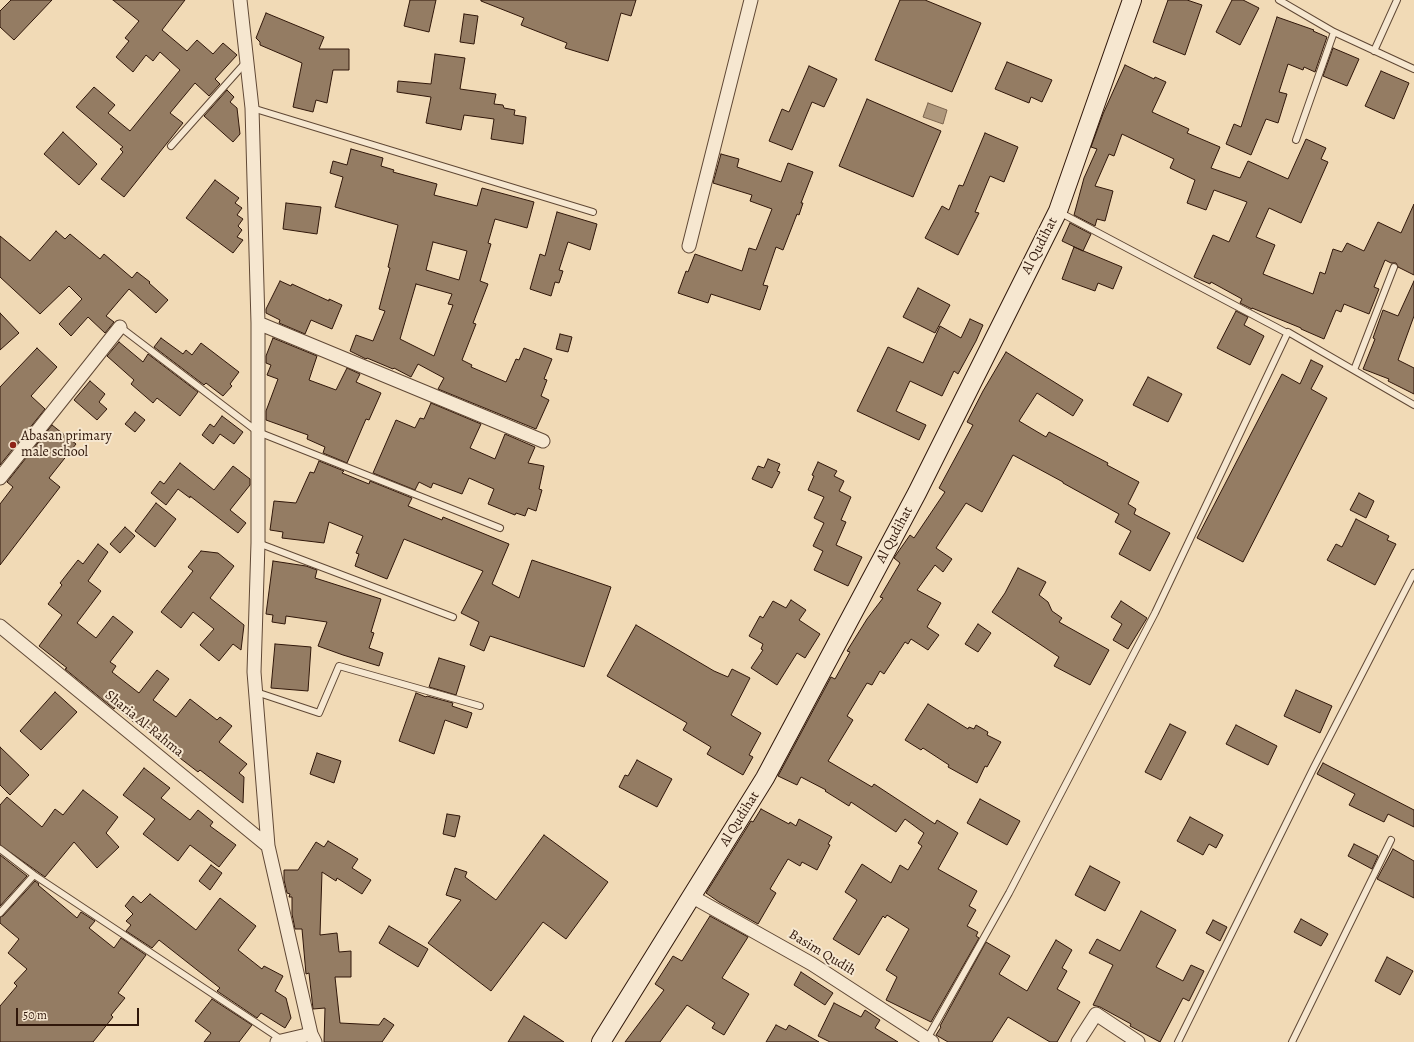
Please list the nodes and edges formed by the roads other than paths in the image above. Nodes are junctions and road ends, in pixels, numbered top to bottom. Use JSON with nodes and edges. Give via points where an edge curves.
{"nodes":[{"id":1,"x":240,"y":0,"type":"edge"},
{"id":2,"x":751,"y":0,"type":"edge"},
{"id":3,"x":1132,"y":0,"type":"edge"},
{"id":4,"x":1279,"y":0,"type":"edge"},
{"id":5,"x":1397,"y":0,"type":"edge"},
{"id":6,"x":1334,"y":32,"type":"junction"},
{"id":7,"x":1374,"y":51,"type":"junction"},
{"id":8,"x":247,"y":61,"type":"junction"},
{"id":9,"x":1414,"y":69,"type":"edge"},
{"id":10,"x":252,"y":108,"type":"junction"},
{"id":11,"x":1296,"y":140,"type":"dead end"},
{"id":12,"x":171,"y":146,"type":"dead end"},
{"id":13,"x":1058,"y":211,"type":"junction"},
{"id":14,"x":593,"y":212,"type":"dead end"},
{"id":15,"x":689,"y":246,"type":"dead end"},
{"id":16,"x":1394,"y":266,"type":"dead end"},
{"id":17,"x":258,"y":323,"type":"junction"},
{"id":18,"x":120,"y":327,"type":"joint"},
{"id":19,"x":1288,"y":332,"type":"junction"},
{"id":20,"x":1354,"y":370,"type":"junction"},
{"id":21,"x":1414,"y":405,"type":"edge"},
{"id":22,"x":258,"y":432,"type":"junction"},
{"id":23,"x":543,"y":441,"type":"dead end"},
{"id":24,"x":0,"y":478,"type":"edge"},
{"id":25,"x":500,"y":528,"type":"dead end"},
{"id":26,"x":258,"y":543,"type":"junction"},
{"id":27,"x":1414,"y":573,"type":"edge"},
{"id":28,"x":453,"y":617,"type":"dead end"},
{"id":29,"x":0,"y":626,"type":"edge"},
{"id":30,"x":256,"y":692,"type":"junction"},
{"id":31,"x":480,"y":706,"type":"dead end"},
{"id":32,"x":1391,"y":840,"type":"dead end"},
{"id":33,"x":268,"y":846,"type":"junction"},
{"id":34,"x":0,"y":849,"type":"edge"},
{"id":35,"x":34,"y":875,"type":"junction"},
{"id":36,"x":691,"y":896,"type":"junction"},
{"id":37,"x":0,"y":913,"type":"edge"},
{"id":38,"x":313,"y":1038,"type":"edge"},
{"id":39,"x":930,"y":1041,"type":"edge"},
{"id":40,"x":282,"y":1042,"type":"edge"},
{"id":41,"x":601,"y":1042,"type":"edge"},
{"id":42,"x":1078,"y":1042,"type":"edge"},
{"id":43,"x":1138,"y":1042,"type":"edge"},
{"id":44,"x":1178,"y":1042,"type":"edge"},
{"id":45,"x":1292,"y":1042,"type":"edge"}],
"edges":[{"from":1,"to":8,"type":"street"},
{"from":2,"to":15,"type":"street"},
{"from":3,"to":13,"type":"street","name":"Al Qudihat"},
{"from":4,"to":6,"type":"lane"},
{"from":5,"to":7,"type":"lane"},
{"from":6,"to":7,"type":"lane"},
{"from":6,"to":11,"type":"lane"},
{"from":7,"to":9,"type":"lane"},
{"from":8,"to":10,"type":"street"},
{"from":8,"to":12,"type":"lane"},
{"from":10,"to":14,"type":"lane"},
{"from":10,"to":17,"type":"street"},
{"from":13,"to":19,"type":"lane"},
{"from":13,"to":36,"type":"street","name":"Al Qudihat","via":[[917,493],[769,771]]},
{"from":16,"to":20,"type":"lane"},
{"from":17,"to":22,"type":"street"},
{"from":17,"to":23,"type":"street"},
{"from":18,"to":22,"type":"lane"},
{"from":18,"to":24,"type":"street"},
{"from":19,"to":20,"type":"lane"},
{"from":19,"to":39,"type":"lane","via":[[1155,612]]},
{"from":20,"to":21,"type":"lane"},
{"from":22,"to":25,"type":"lane"},
{"from":22,"to":26,"type":"street"},
{"from":26,"to":28,"type":"lane"},
{"from":26,"to":30,"type":"street","via":[[254,672]]},
{"from":27,"to":44,"type":"lane","via":[[1314,767]]},
{"from":29,"to":33,"type":"street","name":"Sharia Al-Rahma"},
{"from":30,"to":31,"type":"lane","via":[[319,713],[339,666]]},
{"from":30,"to":33,"type":"street"},
{"from":32,"to":45,"type":"lane"},
{"from":33,"to":38,"type":"street"},
{"from":34,"to":35,"type":"lane"},
{"from":35,"to":37,"type":"lane"},
{"from":35,"to":40,"type":"lane"},
{"from":36,"to":39,"type":"street","name":"Basim Qudih","via":[[812,964]]},
{"from":36,"to":41,"type":"street","name":"Al Qudihat"},
{"from":38,"to":40,"type":"street"},
{"from":42,"to":43,"type":"street","via":[[1096,1014]]}]}
